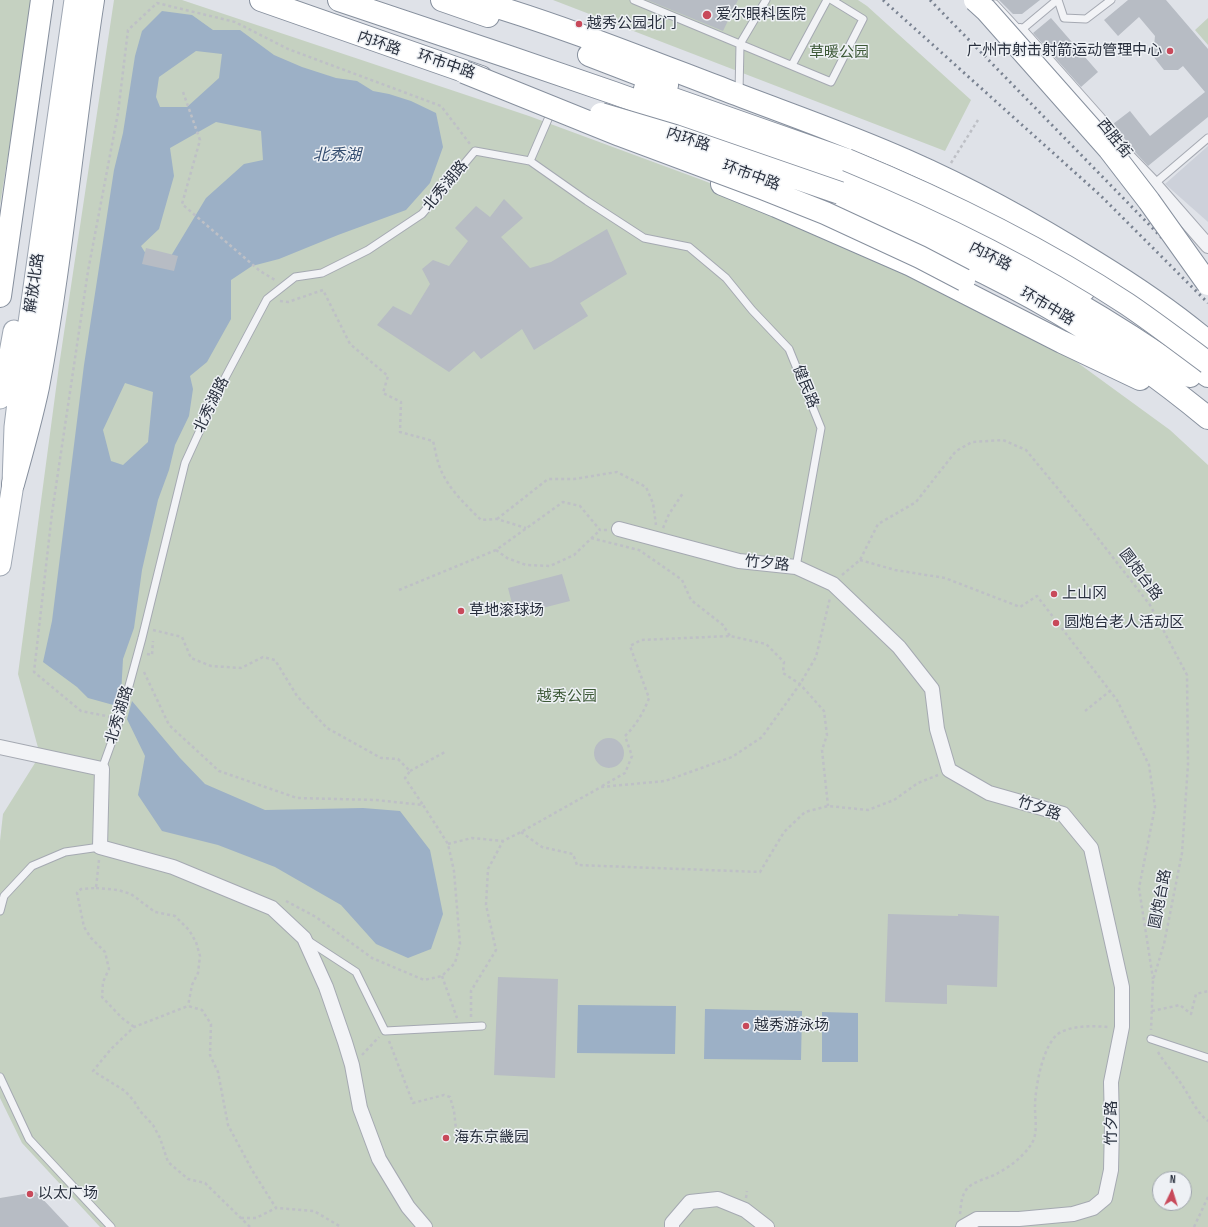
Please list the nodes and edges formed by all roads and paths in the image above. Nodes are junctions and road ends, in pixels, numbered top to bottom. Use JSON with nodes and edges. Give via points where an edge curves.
{"nodes":[{"id":1,"x":42,"y":0,"type":"edge"},
{"id":2,"x":62,"y":0,"type":"edge"},
{"id":3,"x":75,"y":0,"type":"edge"},
{"id":4,"x":93,"y":0,"type":"edge"},
{"id":5,"x":250,"y":0,"type":"edge"},
{"id":6,"x":261,"y":0,"type":"edge"},
{"id":7,"x":339,"y":0,"type":"edge"},
{"id":8,"x":442,"y":0,"type":"edge"},
{"id":9,"x":474,"y":0,"type":"edge"},
{"id":10,"x":634,"y":0,"type":"edge"},
{"id":11,"x":766,"y":0,"type":"edge"},
{"id":12,"x":827,"y":0,"type":"edge"},
{"id":13,"x":832,"y":0,"type":"edge"},
{"id":14,"x":975,"y":0,"type":"edge"},
{"id":15,"x":990,"y":0,"type":"edge"},
{"id":16,"x":1058,"y":0,"type":"edge"},
{"id":17,"x":1112,"y":0,"type":"edge"},
{"id":18,"x":374,"y":4,"type":"edge"},
{"id":19,"x":1020,"y":31,"type":"junction"},
{"id":20,"x":740,"y":44,"type":"junction"},
{"id":21,"x":792,"y":66,"type":"junction"},
{"id":22,"x":464,"y":72,"type":"junction"},
{"id":23,"x":183,"y":92,"type":"dead end"},
{"id":24,"x":739,"y":95,"type":"junction"},
{"id":25,"x":551,"y":105,"type":"junction"},
{"id":26,"x":978,"y":120,"type":"dead end"},
{"id":27,"x":1208,"y":138,"type":"edge"},
{"id":28,"x":475,"y":151,"type":"junction"},
{"id":29,"x":847,"y":160,"type":"junction"},
{"id":30,"x":530,"y":161,"type":"junction"},
{"id":31,"x":943,"y":177,"type":"junction"},
{"id":32,"x":1154,"y":184,"type":"junction"},
{"id":33,"x":1208,"y":246,"type":"edge"},
{"id":34,"x":1208,"y":284,"type":"edge"},
{"id":35,"x":284,"y":286,"type":"junction"},
{"id":36,"x":0,"y":296,"type":"edge"},
{"id":37,"x":267,"y":299,"type":"junction"},
{"id":38,"x":1208,"y":342,"type":"edge"},
{"id":39,"x":1208,"y":363,"type":"edge"},
{"id":40,"x":1208,"y":376,"type":"edge"},
{"id":41,"x":1208,"y":390,"type":"edge"},
{"id":42,"x":0,"y":398,"type":"edge"},
{"id":43,"x":1201,"y":413,"type":"edge"},
{"id":44,"x":13,"y":484,"type":"junction"},
{"id":45,"x":683,"y":492,"type":"dead end"},
{"id":46,"x":497,"y":519,"type":"junction"},
{"id":47,"x":526,"y":528,"type":"junction"},
{"id":48,"x":619,"y":529,"type":"joint"},
{"id":49,"x":600,"y":530,"type":"junction"},
{"id":50,"x":591,"y":538,"type":"junction"},
{"id":51,"x":657,"y":539,"type":"junction"},
{"id":52,"x":496,"y":550,"type":"junction"},
{"id":53,"x":860,"y":560,"type":"junction"},
{"id":54,"x":0,"y":566,"type":"edge"},
{"id":55,"x":796,"y":567,"type":"junction"},
{"id":56,"x":833,"y":584,"type":"junction"},
{"id":57,"x":400,"y":590,"type":"dead end"},
{"id":58,"x":730,"y":636,"type":"junction"},
{"id":59,"x":137,"y":654,"type":"junction"},
{"id":60,"x":800,"y":684,"type":"junction"},
{"id":61,"x":1110,"y":691,"type":"junction"},
{"id":62,"x":1085,"y":711,"type":"dead end"},
{"id":63,"x":120,"y":719,"type":"junction"},
{"id":64,"x":0,"y":747,"type":"edge"},
{"id":65,"x":445,"y":752,"type":"dead end"},
{"id":66,"x":102,"y":769,"type":"junction"},
{"id":67,"x":949,"y":770,"type":"junction"},
{"id":68,"x":410,"y":771,"type":"junction"},
{"id":69,"x":601,"y":787,"type":"junction"},
{"id":70,"x":423,"y":805,"type":"junction"},
{"id":71,"x":828,"y":806,"type":"junction"},
{"id":72,"x":521,"y":832,"type":"junction"},
{"id":73,"x":503,"y":841,"type":"junction"},
{"id":74,"x":448,"y":844,"type":"junction"},
{"id":75,"x":100,"y":847,"type":"junction"},
{"id":76,"x":96,"y":888,"type":"junction"},
{"id":77,"x":286,"y":901,"type":"dead end"},
{"id":78,"x":0,"y":911,"type":"edge"},
{"id":79,"x":304,"y":938,"type":"junction"},
{"id":80,"x":442,"y":976,"type":"junction"},
{"id":81,"x":1153,"y":980,"type":"junction"},
{"id":82,"x":1208,"y":991,"type":"edge"},
{"id":83,"x":188,"y":1006,"type":"junction"},
{"id":84,"x":1152,"y":1011,"type":"junction"},
{"id":85,"x":460,"y":1026,"type":"junction"},
{"id":86,"x":471,"y":1026,"type":"junction"},
{"id":87,"x":482,"y":1026,"type":"dead end"},
{"id":88,"x":134,"y":1027,"type":"junction"},
{"id":89,"x":1122,"y":1027,"type":"junction"},
{"id":90,"x":385,"y":1031,"type":"junction"},
{"id":91,"x":1151,"y":1039,"type":"junction"},
{"id":92,"x":1208,"y":1058,"type":"edge"},
{"id":93,"x":352,"y":1065,"type":"junction"},
{"id":94,"x":0,"y":1077,"type":"edge"},
{"id":95,"x":1208,"y":1121,"type":"edge"},
{"id":96,"x":456,"y":1129,"type":"dead end"},
{"id":97,"x":1208,"y":1197,"type":"edge"},
{"id":98,"x":276,"y":1208,"type":"junction"},
{"id":99,"x":241,"y":1218,"type":"junction"},
{"id":100,"x":961,"y":1224,"type":"edge"},
{"id":101,"x":111,"y":1227,"type":"edge"},
{"id":102,"x":250,"y":1227,"type":"edge"},
{"id":103,"x":341,"y":1227,"type":"edge"},
{"id":104,"x":425,"y":1227,"type":"edge"},
{"id":105,"x":672,"y":1227,"type":"edge"},
{"id":106,"x":767,"y":1227,"type":"edge"},
{"id":107,"x":1194,"y":1227,"type":"edge"}],
"edges":[{"from":1,"to":36,"type":"highway"},
{"from":2,"to":42,"type":"main road","name":"解放北路","via":[[14,331]]},
{"from":3,"to":44,"type":"main road","name":"解放北路","via":[[20,386],[15,427]]},
{"from":4,"to":44,"type":"highway","via":[[39,380]]},
{"from":5,"to":22,"type":"highway","name":"内环路"},
{"from":6,"to":25,"type":"highway","name":"环市中路"},
{"from":7,"to":18,"type":"highway"},
{"from":8,"to":29,"type":"highway","via":[[700,97]]},
{"from":9,"to":24,"type":"highway","via":[[516,9]]},
{"from":10,"to":20,"type":"lane"},
{"from":11,"to":20,"type":"lane"},
{"from":12,"to":21,"type":"lane"},
{"from":13,"to":21,"type":"lane","via":[[863,19],[831,82]]},
{"from":14,"to":34,"type":"highway","bridge":true,"via":[[1109,149]]},
{"from":15,"to":19,"type":"lane"},
{"from":16,"to":17,"type":"lane","via":[[1064,18],[1086,19]]},
{"from":16,"to":19,"type":"lane"},
{"from":18,"to":29,"type":"highway","name":"内环路","via":[[705,109]]},
{"from":18,"to":40,"type":"highway","via":[[509,57],[816,165],[910,202],[1000,244],[1074,284],[1131,318]]},
{"from":19,"to":32,"type":"street","name":"西胜街","via":[[1062,77],[1122,151]]},
{"from":20,"to":21,"type":"lane"},
{"from":20,"to":24,"type":"lane"},
{"from":22,"to":25,"type":"highway","bridge":true},
{"from":22,"to":41,"type":"highway","name":"内环路","bridge":true,"via":[[683,138],[903,217],[953,239],[1062,295],[1128,334]]},
{"from":23,"to":35,"type":"path","via":[[200,140],[182,204],[260,271]]},
{"from":24,"to":31,"type":"highway"},
{"from":25,"to":30,"type":"lane"},
{"from":25,"to":43,"type":"highway","via":[[603,138],[776,206],[911,265],[1166,391]]},
{"from":25,"to":43,"type":"highway","bridge":true,"via":[[620,135],[825,213],[900,247],[1147,376]]},
{"from":26,"to":31,"type":"path"},
{"from":27,"to":32,"type":"lane"},
{"from":28,"to":30,"type":"lane"},
{"from":28,"to":35,"type":"lane","name":"北秀湖路","via":[[422,214],[368,250],[322,273],[295,276]]},
{"from":28,"to":63,"type":"path","via":[[441,106],[288,49],[235,22],[157,3],[128,30],[118,113],[88,271],[53,505],[34,672],[81,711]]},
{"from":29,"to":39,"type":"highway","name":"内环路","bridge":true,"via":[[944,202],[1037,250],[1127,304]]},
{"from":30,"to":55,"type":"lane","name":"健民路","via":[[644,238],[689,247],[726,278],[789,349],[821,428]]},
{"from":31,"to":38,"type":"highway","via":[[1024,219],[1110,271]]},
{"from":32,"to":33,"type":"street","name":"西胜街"},
{"from":35,"to":37,"type":"lane","name":"北秀湖路"},
{"from":37,"to":46,"type":"path","via":[[288,302],[323,290],[350,344],[388,376],[383,393],[401,402],[400,432],[433,441],[438,462],[446,481],[454,491],[481,520]]},
{"from":37,"to":59,"type":"lane","name":"北秀湖路","via":[[217,393],[185,463]]},
{"from":44,"to":54,"type":"main road","name":"解放北路"},
{"from":45,"to":51,"type":"path"},
{"from":46,"to":47,"type":"path"},
{"from":46,"to":51,"type":"path","via":[[548,479],[617,472],[646,487],[653,503]]},
{"from":47,"to":49,"type":"path","via":[[562,502],[580,506]]},
{"from":47,"to":52,"type":"path"},
{"from":48,"to":49,"type":"path"},
{"from":48,"to":51,"type":"street","name":"竹夕路"},
{"from":49,"to":50,"type":"path"},
{"from":50,"to":52,"type":"path","via":[[574,555],[550,566],[526,565],[507,558]]},
{"from":50,"to":58,"type":"path","via":[[639,550],[668,570],[682,580],[692,600],[723,625]]},
{"from":51,"to":55,"type":"street","name":"竹夕路","via":[[739,561]]},
{"from":52,"to":57,"type":"path"},
{"from":53,"to":56,"type":"path","name":"圆炮台路"},
{"from":53,"to":61,"type":"path","via":[[895,570],[945,578],[1020,607],[1037,596]]},
{"from":53,"to":81,"type":"path","name":"圆炮台路","via":[[878,524],[916,502],[956,451],[972,442],[1003,440],[1026,450],[1150,605],[1187,675],[1188,764],[1182,853],[1164,944]]},
{"from":55,"to":56,"type":"street","name":"竹夕路"},
{"from":56,"to":60,"type":"path","via":[[816,657]]},
{"from":56,"to":67,"type":"street","name":"竹夕路","via":[[899,647],[932,689],[937,729]]},
{"from":58,"to":60,"type":"path","via":[[766,644],[784,662],[783,672]]},
{"from":58,"to":69,"type":"path","via":[[641,640],[630,646],[649,698],[634,727],[625,736],[632,756],[625,773]]},
{"from":59,"to":63,"type":"lane","name":"北秀湖路"},
{"from":59,"to":68,"type":"path","via":[[152,655],[153,630],[182,637],[191,658],[211,666],[241,668],[263,657],[275,660],[297,696],[327,728],[381,758],[398,758]]},
{"from":59,"to":70,"type":"path","via":[[169,725],[219,771],[297,798],[376,800]]},
{"from":60,"to":69,"type":"path","via":[[762,737],[732,757],[665,781]]},
{"from":60,"to":71,"type":"path","via":[[824,711],[827,736],[822,750]]},
{"from":61,"to":62,"type":"path"},
{"from":61,"to":81,"type":"path","via":[[1149,765],[1155,807],[1138,888]]},
{"from":63,"to":66,"type":"lane","name":"北秀湖路"},
{"from":64,"to":66,"type":"street"},
{"from":65,"to":68,"type":"path"},
{"from":66,"to":75,"type":"street"},
{"from":67,"to":71,"type":"path","via":[[918,783],[894,800],[868,810]]},
{"from":67,"to":89,"type":"street","name":"竹夕路","via":[[989,793],[1063,814],[1091,848],[1122,987]]},
{"from":68,"to":70,"type":"path","via":[[404,778]]},
{"from":69,"to":72,"type":"path"},
{"from":70,"to":74,"type":"path"},
{"from":71,"to":72,"type":"path","via":[[805,812],[784,832],[760,872],[577,865],[573,854],[542,848]]},
{"from":72,"to":73,"type":"path"},
{"from":73,"to":74,"type":"path","via":[[472,838]]},
{"from":73,"to":86,"type":"path","via":[[488,869],[486,906],[496,950],[471,991]]},
{"from":74,"to":80,"type":"path","via":[[454,871],[460,944],[454,963]]},
{"from":75,"to":76,"type":"path"},
{"from":75,"to":78,"type":"lane","via":[[65,852],[32,866],[4,896]]},
{"from":75,"to":79,"type":"street","via":[[173,867],[272,908]]},
{"from":76,"to":83,"type":"path","via":[[131,894],[154,912],[175,916],[189,930],[200,956],[198,973],[192,985]]},
{"from":76,"to":88,"type":"path","via":[[81,889],[77,893],[84,927],[104,952],[109,969],[102,997]]},
{"from":77,"to":80,"type":"path","via":[[316,917],[372,958],[424,980]]},
{"from":79,"to":90,"type":"lane","via":[[356,972]]},
{"from":79,"to":93,"type":"street","via":[[326,987]]},
{"from":80,"to":85,"type":"path"},
{"from":81,"to":84,"type":"path","name":"圆炮台路"},
{"from":82,"to":84,"type":"path","via":[[1196,994],[1191,1014],[1180,1005]]},
{"from":83,"to":88,"type":"path"},
{"from":83,"to":98,"type":"path","via":[[202,1010],[211,1024],[210,1055],[218,1072],[228,1126]]},
{"from":84,"to":91,"type":"path","name":"圆炮台路"},
{"from":85,"to":86,"type":"lane"},
{"from":85,"to":90,"type":"lane"},
{"from":86,"to":87,"type":"lane"},
{"from":88,"to":99,"type":"path","via":[[110,1049],[93,1071],[125,1091],[134,1101],[153,1125],[168,1162],[188,1179],[204,1183]]},
{"from":89,"to":100,"type":"path","via":[[1074,1028],[1053,1038],[1043,1059],[1037,1082],[1036,1128],[1032,1142],[1020,1158],[998,1173],[966,1189],[962,1200]]},
{"from":89,"to":100,"type":"street","name":"竹夕路","via":[[1111,1082],[1112,1170],[1105,1198],[1094,1208],[1073,1214],[1019,1219],[977,1219]]},
{"from":90,"to":93,"type":"path"},
{"from":90,"to":96,"type":"path","via":[[413,1103],[444,1095],[450,1097]]},
{"from":91,"to":92,"type":"lane"},
{"from":91,"to":95,"type":"path","via":[[1201,1116]]},
{"from":93,"to":104,"type":"street","via":[[360,1108],[379,1159],[408,1207]]},
{"from":94,"to":101,"type":"lane","via":[[29,1139]]},
{"from":97,"to":107,"type":"path"},
{"from":98,"to":99,"type":"path","via":[[256,1218]]},
{"from":98,"to":103,"type":"path","via":[[314,1211]]},
{"from":99,"to":102,"type":"path"},
{"from":105,"to":106,"type":"street","via":[[672,1223],[690,1202],[718,1199],[745,1210]]}]}
